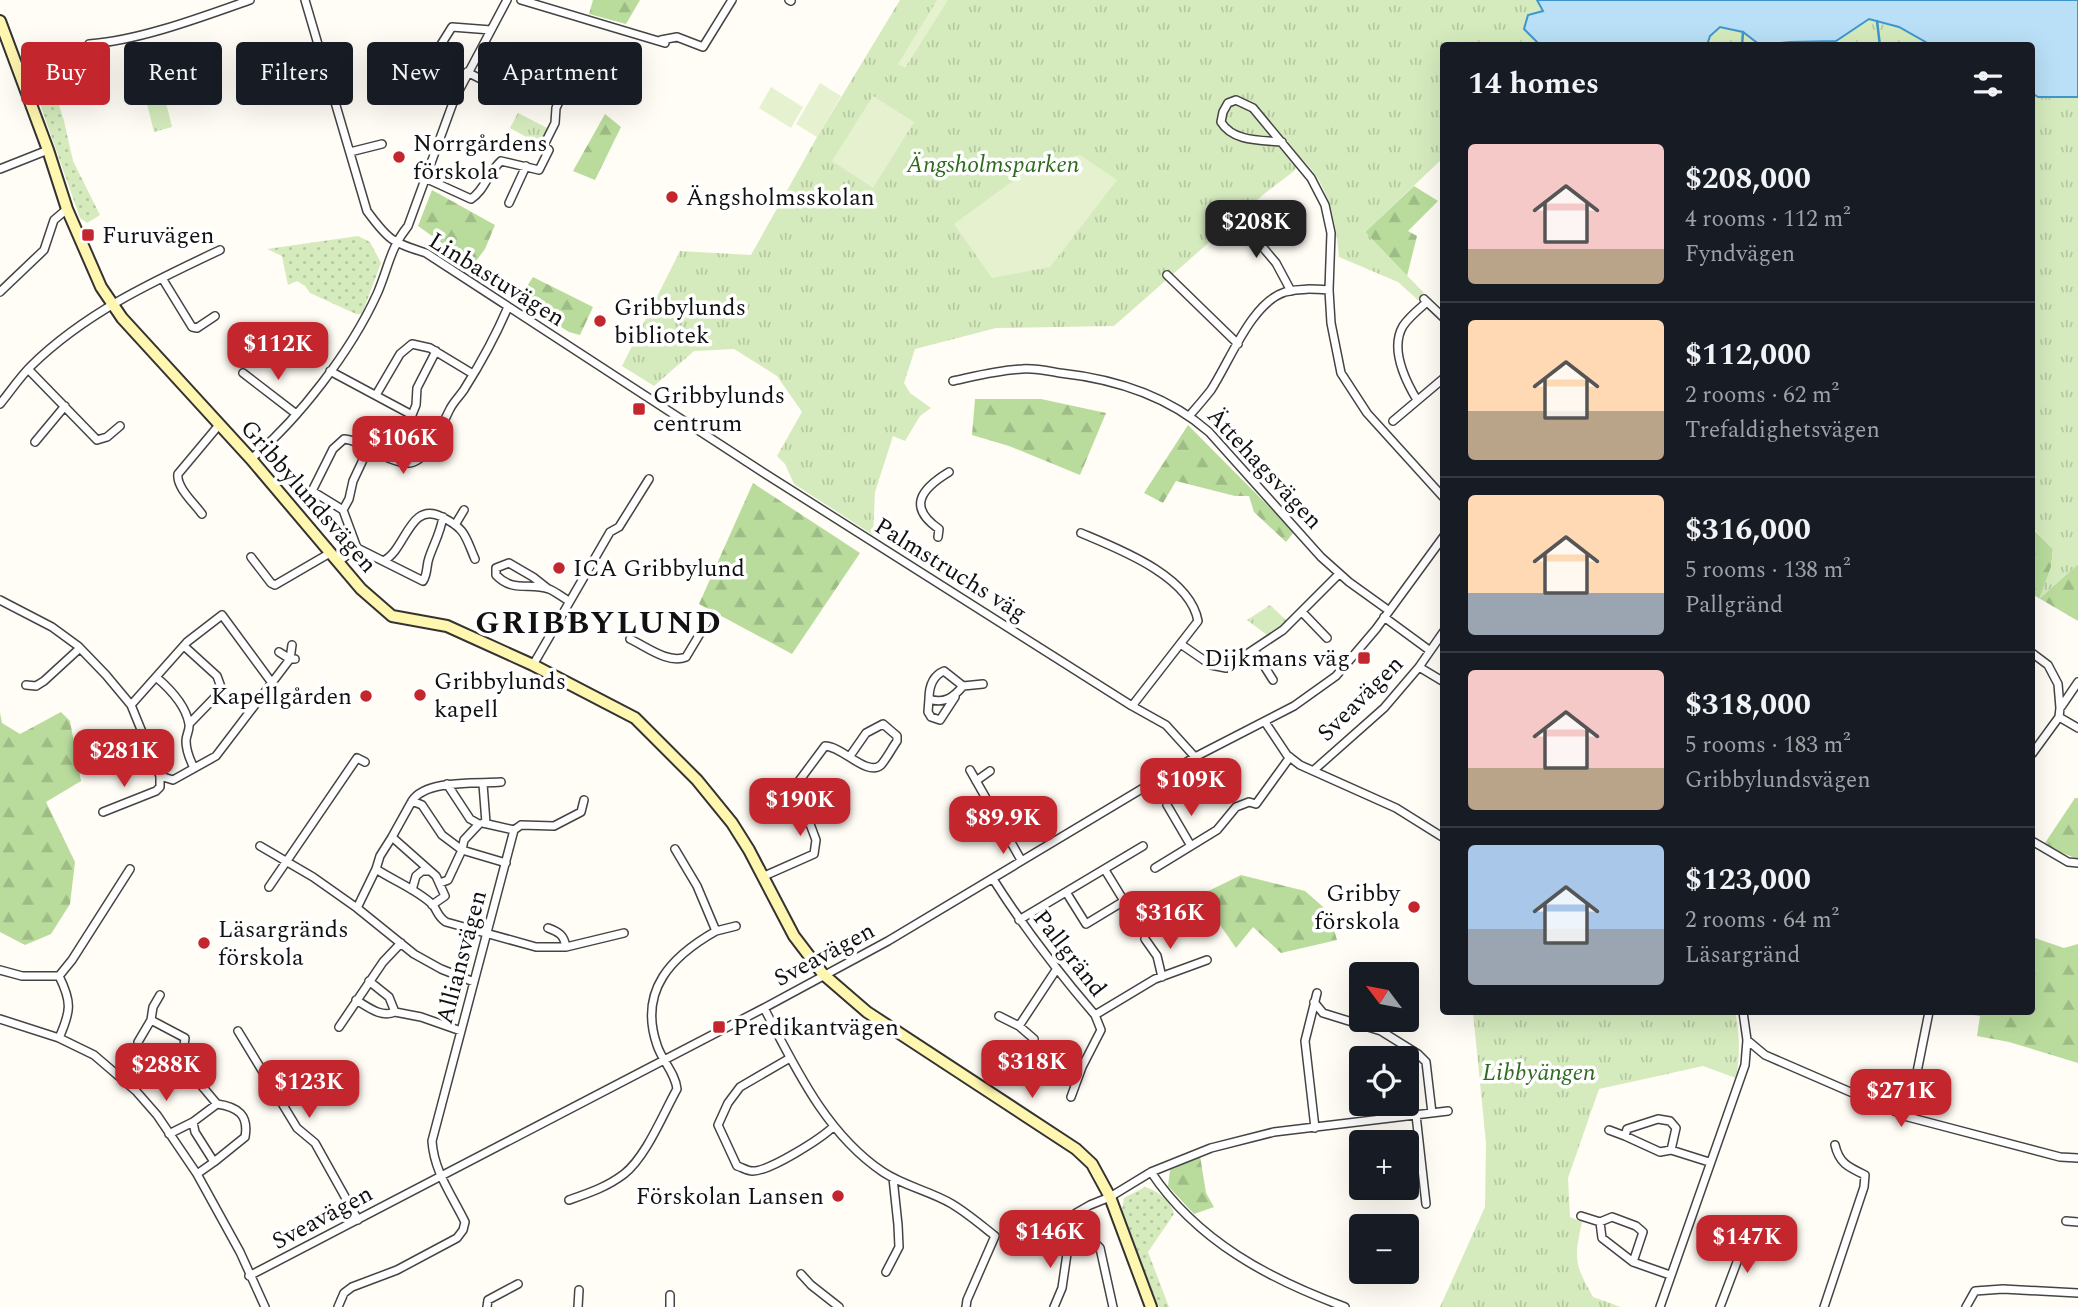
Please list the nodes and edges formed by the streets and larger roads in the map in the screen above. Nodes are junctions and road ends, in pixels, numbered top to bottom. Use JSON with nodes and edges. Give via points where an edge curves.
{"nodes":[{"id":1,"x":250,"y":0,"type":"edge"},
{"id":2,"x":305,"y":0,"type":"edge"},
{"id":3,"x":507,"y":0,"type":"edge"},
{"id":4,"x":521,"y":0,"type":"edge"},
{"id":5,"x":732,"y":0,"type":"edge"},
{"id":6,"x":0,"y":21,"type":"edge"},
{"id":7,"x":491,"y":30,"type":"junction"},
{"id":8,"x":107,"y":42,"type":"edge"},
{"id":9,"x":443,"y":42,"type":"edge"},
{"id":10,"x":4,"y":47,"type":"edge"},
{"id":11,"x":437,"y":51,"type":"joint"},
{"id":12,"x":467,"y":72,"type":"junction"},
{"id":13,"x":478,"y":77,"type":"edge"},
{"id":14,"x":557,"y":105,"type":"edge"},
{"id":15,"x":1282,"y":142,"type":"junction"},
{"id":16,"x":382,"y":144,"type":"dead end"},
{"id":17,"x":48,"y":150,"type":"junction"},
{"id":18,"x":350,"y":152,"type":"junction"},
{"id":19,"x":526,"y":166,"type":"junction"},
{"id":20,"x":0,"y":169,"type":"edge"},
{"id":21,"x":425,"y":178,"type":"junction"},
{"id":22,"x":509,"y":203,"type":"dead end"},
{"id":23,"x":67,"y":209,"type":"junction"},
{"id":24,"x":1238,"y":218,"type":"dead end"},
{"id":25,"x":395,"y":243,"type":"junction"},
{"id":26,"x":220,"y":250,"type":"dead end"},
{"id":27,"x":1167,"y":275,"type":"dead end"},
{"id":28,"x":162,"y":278,"type":"junction"},
{"id":29,"x":1329,"y":290,"type":"junction"},
{"id":30,"x":1291,"y":291,"type":"junction"},
{"id":31,"x":0,"y":292,"type":"edge"},
{"id":32,"x":113,"y":304,"type":"junction"},
{"id":33,"x":508,"y":307,"type":"junction"},
{"id":34,"x":1440,"y":314,"type":"edge"},
{"id":35,"x":215,"y":316,"type":"dead end"},
{"id":36,"x":1238,"y":344,"type":"junction"},
{"id":37,"x":436,"y":351,"type":"junction"},
{"id":38,"x":27,"y":369,"type":"junction"},
{"id":39,"x":330,"y":371,"type":"junction"},
{"id":40,"x":243,"y":373,"type":"dead end"},
{"id":41,"x":474,"y":374,"type":"junction"},
{"id":42,"x":953,"y":381,"type":"dead end"},
{"id":43,"x":1440,"y":381,"type":"edge"},
{"id":44,"x":376,"y":395,"type":"junction"},
{"id":45,"x":1418,"y":400,"type":"junction"},
{"id":46,"x":0,"y":404,"type":"edge"},
{"id":47,"x":65,"y":406,"type":"junction"},
{"id":48,"x":295,"y":413,"type":"junction"},
{"id":49,"x":1190,"y":415,"type":"junction"},
{"id":50,"x":682,"y":419,"type":"joint"},
{"id":51,"x":1393,"y":421,"type":"dead end"},
{"id":52,"x":219,"y":425,"type":"junction"},
{"id":53,"x":120,"y":426,"type":"dead end"},
{"id":54,"x":35,"y":442,"type":"dead end"},
{"id":55,"x":369,"y":447,"type":"junction"},
{"id":56,"x":251,"y":459,"type":"junction"},
{"id":57,"x":948,"y":472,"type":"dead end"},
{"id":58,"x":649,"y":479,"type":"dead end"},
{"id":59,"x":1440,"y":494,"type":"edge"},
{"id":60,"x":343,"y":510,"type":"junction"},
{"id":61,"x":464,"y":510,"type":"dead end"},
{"id":62,"x":202,"y":514,"type":"dead end"},
{"id":63,"x":443,"y":517,"type":"junction"},
{"id":64,"x":455,"y":524,"type":"junction"},
{"id":65,"x":1081,"y":533,"type":"dead end"},
{"id":66,"x":938,"y":537,"type":"dead end"},
{"id":67,"x":1440,"y":541,"type":"edge"},
{"id":68,"x":356,"y":548,"type":"junction"},
{"id":69,"x":330,"y":553,"type":"junction"},
{"id":70,"x":251,"y":557,"type":"dead end"},
{"id":71,"x":475,"y":559,"type":"dead end"},
{"id":72,"x":383,"y":561,"type":"junction"},
{"id":73,"x":338,"y":562,"type":"junction"},
{"id":74,"x":1339,"y":573,"type":"junction"},
{"id":75,"x":547,"y":588,"type":"junction"},
{"id":76,"x":0,"y":600,"type":"edge"},
{"id":77,"x":569,"y":601,"type":"junction"},
{"id":78,"x":1302,"y":612,"type":"junction"},
{"id":79,"x":1386,"y":613,"type":"junction"},
{"id":80,"x":710,"y":617,"type":"dead end"},
{"id":81,"x":1440,"y":636,"type":"edge"},
{"id":82,"x":1327,"y":638,"type":"dead end"},
{"id":83,"x":630,"y":639,"type":"dead end"},
{"id":84,"x":292,"y":645,"type":"dead end"},
{"id":85,"x":1182,"y":645,"type":"junction"},
{"id":86,"x":184,"y":646,"type":"junction"},
{"id":87,"x":80,"y":648,"type":"junction"},
{"id":88,"x":1254,"y":650,"type":"junction"},
{"id":89,"x":1429,"y":650,"type":"junction"},
{"id":90,"x":279,"y":652,"type":"dead end"},
{"id":91,"x":2035,"y":655,"type":"edge"},
{"id":92,"x":292,"y":659,"type":"junction"},
{"id":93,"x":533,"y":665,"type":"junction"},
{"id":94,"x":1419,"y":667,"type":"junction"},
{"id":95,"x":156,"y":677,"type":"junction"},
{"id":96,"x":1273,"y":680,"type":"dead end"},
{"id":97,"x":1440,"y":680,"type":"edge"},
{"id":98,"x":2078,"y":682,"type":"edge"},
{"id":99,"x":272,"y":683,"type":"junction"},
{"id":100,"x":983,"y":684,"type":"dead end"},
{"id":101,"x":26,"y":685,"type":"dead end"},
{"id":102,"x":963,"y":686,"type":"junction"},
{"id":103,"x":956,"y":694,"type":"junction"},
{"id":104,"x":929,"y":699,"type":"junction"},
{"id":105,"x":131,"y":705,"type":"junction"},
{"id":106,"x":1132,"y":706,"type":"junction"},
{"id":107,"x":2060,"y":712,"type":"junction"},
{"id":108,"x":1265,"y":722,"type":"junction"},
{"id":109,"x":189,"y":724,"type":"junction"},
{"id":110,"x":2078,"y":728,"type":"edge"},
{"id":111,"x":2035,"y":750,"type":"edge"},
{"id":112,"x":850,"y":757,"type":"junction"},
{"id":113,"x":1195,"y":757,"type":"junction"},
{"id":114,"x":1290,"y":757,"type":"junction"},
{"id":115,"x":365,"y":762,"type":"dead end"},
{"id":116,"x":194,"y":768,"type":"junction"},
{"id":117,"x":970,"y":770,"type":"dead end"},
{"id":118,"x":1314,"y":770,"type":"junction"},
{"id":119,"x":990,"y":771,"type":"dead end"},
{"id":120,"x":160,"y":776,"type":"junction"},
{"id":121,"x":976,"y":781,"type":"junction"},
{"id":122,"x":502,"y":782,"type":"dead end"},
{"id":123,"x":483,"y":784,"type":"junction"},
{"id":124,"x":447,"y":785,"type":"junction"},
{"id":125,"x":584,"y":800,"type":"dead end"},
{"id":126,"x":412,"y":801,"type":"junction"},
{"id":127,"x":1167,"y":805,"type":"dead end"},
{"id":128,"x":103,"y":812,"type":"dead end"},
{"id":129,"x":483,"y":824,"type":"junction"},
{"id":130,"x":514,"y":830,"type":"junction"},
{"id":131,"x":1440,"y":836,"type":"edge"},
{"id":132,"x":392,"y":837,"type":"junction"},
{"id":133,"x":2035,"y":843,"type":"edge"},
{"id":134,"x":260,"y":846,"type":"dead end"},
{"id":135,"x":1143,"y":846,"type":"dead end"},
{"id":136,"x":1191,"y":846,"type":"junction"},
{"id":137,"x":462,"y":849,"type":"junction"},
{"id":138,"x":675,"y":849,"type":"dead end"},
{"id":139,"x":1021,"y":860,"type":"junction"},
{"id":140,"x":287,"y":862,"type":"junction"},
{"id":141,"x":506,"y":863,"type":"junction"},
{"id":142,"x":2078,"y":863,"type":"edge"},
{"id":143,"x":1155,"y":868,"type":"dead end"},
{"id":144,"x":130,"y":869,"type":"dead end"},
{"id":145,"x":376,"y":869,"type":"junction"},
{"id":146,"x":1105,"y":870,"type":"junction"},
{"id":147,"x":432,"y":872,"type":"junction"},
{"id":148,"x":762,"y":877,"type":"junction"},
{"id":149,"x":993,"y":879,"type":"junction"},
{"id":150,"x":440,"y":883,"type":"junction"},
{"id":151,"x":269,"y":887,"type":"dead end"},
{"id":152,"x":412,"y":890,"type":"junction"},
{"id":153,"x":1066,"y":892,"type":"junction"},
{"id":154,"x":432,"y":905,"type":"junction"},
{"id":155,"x":357,"y":908,"type":"junction"},
{"id":156,"x":1019,"y":920,"type":"junction"},
{"id":157,"x":736,"y":926,"type":"dead end"},
{"id":158,"x":548,"y":928,"type":"dead end"},
{"id":159,"x":716,"y":931,"type":"junction"},
{"id":160,"x":624,"y":933,"type":"dead end"},
{"id":161,"x":487,"y":934,"type":"junction"},
{"id":162,"x":1145,"y":939,"type":"dead end"},
{"id":163,"x":401,"y":943,"type":"junction"},
{"id":164,"x":566,"y":947,"type":"junction"},
{"id":165,"x":1207,"y":960,"type":"dead end"},
{"id":166,"x":0,"y":970,"type":"edge"},
{"id":167,"x":1056,"y":970,"type":"junction"},
{"id":168,"x":823,"y":974,"type":"junction"},
{"id":169,"x":59,"y":976,"type":"junction"},
{"id":170,"x":1162,"y":976,"type":"junction"},
{"id":171,"x":369,"y":981,"type":"junction"},
{"id":172,"x":474,"y":982,"type":"junction"},
{"id":173,"x":1317,"y":993,"type":"dead end"},
{"id":174,"x":160,"y":995,"type":"dead end"},
{"id":175,"x":356,"y":1000,"type":"junction"},
{"id":176,"x":1314,"y":1002,"type":"junction"},
{"id":177,"x":764,"y":1008,"type":"junction"},
{"id":178,"x":395,"y":1012,"type":"junction"},
{"id":179,"x":1095,"y":1015,"type":"junction"},
{"id":180,"x":1743,"y":1015,"type":"edge"},
{"id":181,"x":1927,"y":1015,"type":"edge"},
{"id":182,"x":999,"y":1016,"type":"dead end"},
{"id":183,"x":0,"y":1019,"type":"edge"},
{"id":184,"x":151,"y":1020,"type":"junction"},
{"id":185,"x":1019,"y":1026,"type":"junction"},
{"id":186,"x":339,"y":1027,"type":"dead end"},
{"id":187,"x":238,"y":1031,"type":"dead end"},
{"id":188,"x":461,"y":1031,"type":"junction"},
{"id":189,"x":59,"y":1038,"type":"junction"},
{"id":190,"x":1034,"y":1039,"type":"dead end"},
{"id":191,"x":1747,"y":1040,"type":"junction"},
{"id":192,"x":138,"y":1054,"type":"dead end"},
{"id":193,"x":790,"y":1058,"type":"junction"},
{"id":194,"x":663,"y":1060,"type":"junction"},
{"id":195,"x":174,"y":1070,"type":"junction"},
{"id":196,"x":162,"y":1082,"type":"dead end"},
{"id":197,"x":1071,"y":1097,"type":"dead end"},
{"id":198,"x":217,"y":1104,"type":"junction"},
{"id":199,"x":1448,"y":1111,"type":"dead end"},
{"id":200,"x":1432,"y":1113,"type":"junction"},
{"id":201,"x":1419,"y":1115,"type":"edge"},
{"id":202,"x":1408,"y":1116,"type":"edge"},
{"id":203,"x":1416,"y":1116,"type":"edge"},
{"id":204,"x":1908,"y":1116,"type":"junction"},
{"id":205,"x":193,"y":1122,"type":"junction"},
{"id":206,"x":834,"y":1126,"type":"junction"},
{"id":207,"x":1315,"y":1128,"type":"junction"},
{"id":208,"x":1609,"y":1129,"type":"dead end"},
{"id":209,"x":169,"y":1133,"type":"junction"},
{"id":210,"x":1625,"y":1136,"type":"junction"},
{"id":211,"x":1835,"y":1145,"type":"dead end"},
{"id":212,"x":1671,"y":1150,"type":"junction"},
{"id":213,"x":2078,"y":1158,"type":"edge"},
{"id":214,"x":215,"y":1162,"type":"junction"},
{"id":215,"x":1709,"y":1162,"type":"junction"},
{"id":216,"x":1151,"y":1171,"type":"junction"},
{"id":217,"x":197,"y":1174,"type":"junction"},
{"id":218,"x":440,"y":1177,"type":"junction"},
{"id":219,"x":893,"y":1178,"type":"junction"},
{"id":220,"x":1110,"y":1197,"type":"junction"},
{"id":221,"x":569,"y":1200,"type":"dead end"},
{"id":222,"x":1426,"y":1204,"type":"dead end"},
{"id":223,"x":1581,"y":1216,"type":"dead end"},
{"id":224,"x":358,"y":1220,"type":"junction"},
{"id":225,"x":2066,"y":1221,"type":"dead end"},
{"id":226,"x":1600,"y":1222,"type":"junction"},
{"id":227,"x":2078,"y":1222,"type":"edge"},
{"id":228,"x":1748,"y":1233,"type":"dead end"},
{"id":229,"x":1069,"y":1240,"type":"junction"},
{"id":230,"x":1633,"y":1262,"type":"junction"},
{"id":231,"x":886,"y":1272,"type":"dead end"},
{"id":232,"x":801,"y":1274,"type":"dead end"},
{"id":233,"x":1670,"y":1275,"type":"junction"},
{"id":234,"x":249,"y":1276,"type":"junction"},
{"id":235,"x":518,"y":1283,"type":"dead end"},
{"id":236,"x":579,"y":1290,"type":"dead end"},
{"id":237,"x":2078,"y":1293,"type":"edge"},
{"id":238,"x":670,"y":1295,"type":"dead end"},
{"id":239,"x":1150,"y":1305,"type":"edge"},
{"id":240,"x":265,"y":1307,"type":"edge"},
{"id":241,"x":338,"y":1307,"type":"edge"},
{"id":242,"x":487,"y":1307,"type":"edge"},
{"id":243,"x":578,"y":1307,"type":"edge"},
{"id":244,"x":670,"y":1307,"type":"edge"},
{"id":245,"x":839,"y":1307,"type":"edge"},
{"id":246,"x":966,"y":1307,"type":"edge"},
{"id":247,"x":1054,"y":1307,"type":"edge"},
{"id":248,"x":1113,"y":1307,"type":"edge"},
{"id":249,"x":1345,"y":1307,"type":"edge"},
{"id":250,"x":1660,"y":1307,"type":"edge"},
{"id":251,"x":1720,"y":1307,"type":"edge"},
{"id":252,"x":1824,"y":1307,"type":"edge"},
{"id":253,"x":1966,"y":1307,"type":"edge"}],
"edges":[{"from":1,"to":8,"type":"street"},
{"from":2,"to":18,"type":"street"},
{"from":3,"to":7,"type":"street"},
{"from":4,"to":5,"type":"street","via":[[661,42],[677,37],[703,47]]},
{"from":6,"to":10,"type":"street","name":"Gribbylundsvägen"},
{"from":7,"to":9,"type":"street","via":[[452,27]]},
{"from":7,"to":12,"type":"street"},
{"from":10,"to":17,"type":"street","name":"Gribbylundsvägen"},
{"from":11,"to":11,"type":"street","via":[[389,49],[377,51],[389,82],[426,70]]},
{"from":12,"to":13,"type":"street"},
{"from":12,"to":21,"type":"street"},
{"from":14,"to":19,"type":"street","via":[[544,145],[550,150],[539,170]]},
{"from":15,"to":15,"type":"street","via":[[1253,108],[1236,100],[1228,103],[1221,122],[1226,131]]},
{"from":15,"to":29,"type":"street","via":[[1311,178],[1325,205],[1331,233]]},
{"from":16,"to":18,"type":"street"},
{"from":17,"to":20,"type":"street"},
{"from":17,"to":23,"type":"street","name":"Gribbylundsvägen"},
{"from":18,"to":25,"type":"street","via":[[367,211]]},
{"from":19,"to":21,"type":"street","via":[[502,161],[471,199]]},
{"from":19,"to":22,"type":"street"},
{"from":21,"to":25,"type":"street","via":[[408,226]]},
{"from":23,"to":31,"type":"street","via":[[54,220],[44,250]]},
{"from":23,"to":32,"type":"street","name":"Gribbylundsvägen"},
{"from":24,"to":30,"type":"street","via":[[1276,263]]},
{"from":25,"to":33,"type":"street","name":"Linbastuvägen","via":[[426,253]]},
{"from":25,"to":39,"type":"street","via":[[377,293]]},
{"from":26,"to":28,"type":"street"},
{"from":27,"to":36,"type":"street"},
{"from":28,"to":32,"type":"street"},
{"from":28,"to":35,"type":"street","via":[[192,327]]},
{"from":29,"to":30,"type":"street"},
{"from":29,"to":59,"type":"street","via":[[1341,373],[1367,413]]},
{"from":30,"to":36,"type":"street","via":[[1270,300],[1256,314]]},
{"from":32,"to":38,"type":"street","via":[[70,332]]},
{"from":32,"to":52,"type":"street","name":"Gribbylundsvägen"},
{"from":33,"to":41,"type":"street"},
{"from":33,"to":50,"type":"street","name":"Linbastuvägen"},
{"from":34,"to":45,"type":"street","via":[[1425,300],[1398,336],[1399,356]]},
{"from":36,"to":49,"type":"street"},
{"from":37,"to":41,"type":"street"},
{"from":37,"to":44,"type":"street","via":[[412,344]]},
{"from":37,"to":44,"type":"street","via":[[417,388],[412,415]]},
{"from":38,"to":46,"type":"street"},
{"from":38,"to":47,"type":"street"},
{"from":39,"to":44,"type":"street"},
{"from":39,"to":48,"type":"street"},
{"from":40,"to":48,"type":"street"},
{"from":41,"to":55,"type":"street","via":[[421,458],[409,463]]},
{"from":42,"to":49,"type":"street","name":"Ättehagsvägen","via":[[1026,369],[1095,376],[1127,384]]},
{"from":43,"to":45,"type":"street"},
{"from":45,"to":51,"type":"street"},
{"from":47,"to":53,"type":"street","via":[[97,440]]},
{"from":47,"to":54,"type":"street"},
{"from":48,"to":56,"type":"street"},
{"from":49,"to":74,"type":"street","name":"Ättehagsvägen"},
{"from":50,"to":106,"type":"street","name":"Palmstruchs väg"},
{"from":52,"to":56,"type":"street","name":"Gribbylundsvägen"},
{"from":52,"to":62,"type":"street","via":[[177,479]]},
{"from":55,"to":60,"type":"street"},
{"from":55,"to":60,"type":"street","via":[[344,439],[333,449],[312,491]]},
{"from":56,"to":69,"type":"street","name":"Gribbylundsvägen"},
{"from":57,"to":66,"type":"street","via":[[930,484],[920,507],[926,520],[939,529]]},
{"from":58,"to":77,"type":"street","via":[[619,527],[610,531]]},
{"from":60,"to":68,"type":"street"},
{"from":61,"to":64,"type":"street"},
{"from":63,"to":64,"type":"street"},
{"from":63,"to":72,"type":"street","via":[[422,514],[391,557]]},
{"from":63,"to":72,"type":"street","via":[[423,581]]},
{"from":64,"to":71,"type":"street","via":[[463,529]]},
{"from":65,"to":85,"type":"street","via":[[1153,568],[1185,593],[1198,621]]},
{"from":67,"to":79,"type":"street","name":"Sveavägen"},
{"from":68,"to":72,"type":"street"},
{"from":68,"to":73,"type":"street"},
{"from":69,"to":70,"type":"street","via":[[275,585]]},
{"from":69,"to":73,"type":"street","name":"Gribbylundsvägen"},
{"from":73,"to":93,"type":"street","name":"Gribbylundsvägen","via":[[391,615],[447,626]]},
{"from":74,"to":78,"type":"street"},
{"from":74,"to":79,"type":"street","name":"Ättehagsvägen"},
{"from":75,"to":75,"type":"street","via":[[509,585],[496,575],[496,568],[509,563]]},
{"from":75,"to":77,"type":"street"},
{"from":76,"to":87,"type":"street","via":[[52,627]]},
{"from":77,"to":93,"type":"street"},
{"from":78,"to":82,"type":"street"},
{"from":78,"to":88,"type":"street"},
{"from":79,"to":89,"type":"street","name":"Sveavägen"},
{"from":79,"to":108,"type":"street","name":"Sveavägen","via":[[1336,676]]},
{"from":80,"to":83,"type":"street","via":[[681,659],[672,660]]},
{"from":81,"to":89,"type":"street","name":"Sveavägen"},
{"from":84,"to":92,"type":"street"},
{"from":85,"to":88,"type":"street","via":[[1211,665],[1226,668]]},
{"from":85,"to":106,"type":"street"},
{"from":86,"to":95,"type":"street"},
{"from":86,"to":99,"type":"street","via":[[222,615]]},
{"from":86,"to":109,"type":"street","via":[[217,676],[222,690]]},
{"from":87,"to":101,"type":"street","via":[[36,687]]},
{"from":87,"to":105,"type":"street"},
{"from":88,"to":96,"type":"street"},
{"from":89,"to":94,"type":"street","name":"Sveavägen"},
{"from":90,"to":92,"type":"street"},
{"from":91,"to":107,"type":"street","via":[[2048,665],[2058,684]]},
{"from":92,"to":99,"type":"street"},
{"from":93,"to":148,"type":"street","name":"Gribbylundsvägen","via":[[635,718],[732,823]]},
{"from":94,"to":97,"type":"street"},
{"from":94,"to":118,"type":"street","name":"Sveavägen","via":[[1384,708]]},
{"from":95,"to":105,"type":"street"},
{"from":95,"to":109,"type":"street","via":[[175,697]]},
{"from":98,"to":107,"type":"street"},
{"from":99,"to":116,"type":"street","via":[[216,756]]},
{"from":100,"to":102,"type":"street"},
{"from":102,"to":103,"type":"street"},
{"from":102,"to":104,"type":"street","via":[[944,671],[929,688]]},
{"from":103,"to":104,"type":"street","via":[[937,702]]},
{"from":103,"to":104,"type":"street","via":[[940,720],[928,712]]},
{"from":105,"to":120,"type":"street"},
{"from":106,"to":113,"type":"street","name":"Palmstruchs väg","via":[[1166,725]]},
{"from":107,"to":110,"type":"street"},
{"from":107,"to":111,"type":"street"},
{"from":108,"to":113,"type":"street","name":"Sveavägen"},
{"from":108,"to":114,"type":"street"},
{"from":109,"to":116,"type":"street","via":[[186,740]]},
{"from":112,"to":112,"type":"street","via":[[875,768],[897,736],[883,724],[866,733]]},
{"from":112,"to":148,"type":"street","via":[[825,746],[795,783],[816,840],[814,854]]},
{"from":113,"to":139,"type":"street","name":"Sveavägen"},
{"from":114,"to":118,"type":"street"},
{"from":114,"to":136,"type":"street","via":[[1256,804],[1236,807],[1217,830]]},
{"from":115,"to":140,"type":"street","via":[[357,758]]},
{"from":116,"to":120,"type":"street","via":[[173,780]]},
{"from":117,"to":121,"type":"street"},
{"from":118,"to":131,"type":"street","via":[[1396,808]]},
{"from":119,"to":121,"type":"street"},
{"from":120,"to":128,"type":"street","via":[[156,791]]},
{"from":121,"to":139,"type":"street"},
{"from":122,"to":123,"type":"street"},
{"from":123,"to":124,"type":"street"},
{"from":123,"to":129,"type":"street"},
{"from":124,"to":126,"type":"street","via":[[423,791]]},
{"from":124,"to":129,"type":"street","via":[[470,819]]},
{"from":125,"to":130,"type":"street","via":[[581,812],[554,826],[521,825]]},
{"from":126,"to":132,"type":"street"},
{"from":126,"to":137,"type":"street","via":[[422,805],[442,835]]},
{"from":127,"to":136,"type":"street"},
{"from":129,"to":130,"type":"street"},
{"from":129,"to":137,"type":"street","via":[[464,840]]},
{"from":130,"to":141,"type":"street","name":"Alliansvägen"},
{"from":132,"to":145,"type":"street"},
{"from":132,"to":147,"type":"street"},
{"from":133,"to":142,"type":"street"},
{"from":134,"to":140,"type":"street"},
{"from":135,"to":146,"type":"street"},
{"from":136,"to":143,"type":"street"},
{"from":137,"to":141,"type":"street"},
{"from":137,"to":150,"type":"street","via":[[448,880]]},
{"from":138,"to":159,"type":"street"},
{"from":139,"to":149,"type":"street","name":"Sveavägen"},
{"from":140,"to":151,"type":"street"},
{"from":140,"to":155,"type":"street"},
{"from":141,"to":161,"type":"street","name":"Alliansvägen"},
{"from":144,"to":169,"type":"street"},
{"from":145,"to":152,"type":"street"},
{"from":145,"to":155,"type":"street"},
{"from":146,"to":153,"type":"street"},
{"from":146,"to":153,"type":"street","via":[[1124,901],[1086,924]]},
{"from":147,"to":150,"type":"street"},
{"from":147,"to":152,"type":"street","via":[[416,876]]},
{"from":148,"to":168,"type":"street","name":"Gribbylundsvägen","via":[[794,936]]},
{"from":149,"to":156,"type":"street","name":"Pallgränd"},
{"from":149,"to":168,"type":"street","name":"Sveavägen"},
{"from":150,"to":154,"type":"street","via":[[445,896]]},
{"from":152,"to":154,"type":"street"},
{"from":153,"to":156,"type":"street"},
{"from":154,"to":161,"type":"street","via":[[440,919]]},
{"from":155,"to":163,"type":"street"},
{"from":156,"to":167,"type":"street","name":"Pallgränd"},
{"from":157,"to":159,"type":"street"},
{"from":158,"to":164,"type":"street","via":[[559,932]]},
{"from":159,"to":194,"type":"street","via":[[677,956],[660,978],[653,1025]]},
{"from":160,"to":164,"type":"street"},
{"from":161,"to":164,"type":"street","via":[[536,947]]},
{"from":161,"to":172,"type":"street","name":"Alliansvägen"},
{"from":162,"to":170,"type":"street","via":[[1157,956]]},
{"from":163,"to":171,"type":"street"},
{"from":163,"to":172,"type":"street","via":[[441,969]]},
{"from":165,"to":170,"type":"street","name":"Pallgränd"},
{"from":166,"to":169,"type":"street","via":[[22,976]]},
{"from":167,"to":179,"type":"street","name":"Pallgränd"},
{"from":167,"to":185,"type":"street"},
{"from":168,"to":177,"type":"street","name":"Sveavägen"},
{"from":168,"to":220,"type":"street","name":"Gribbylundsvägen","via":[[867,1012],[1076,1149],[1092,1164]]},
{"from":169,"to":189,"type":"street","via":[[69,995],[69,1016]]},
{"from":170,"to":179,"type":"street","name":"Pallgränd"},
{"from":171,"to":175,"type":"street"},
{"from":171,"to":178,"type":"street","via":[[389,997]]},
{"from":172,"to":188,"type":"street","name":"Alliansvägen"},
{"from":173,"to":176,"type":"street"},
{"from":174,"to":184,"type":"street"},
{"from":175,"to":178,"type":"street","via":[[379,1013]]},
{"from":175,"to":186,"type":"street"},
{"from":176,"to":200,"type":"street","via":[[1321,1012],[1381,1031],[1418,1054],[1426,1062]]},
{"from":176,"to":207,"type":"street","via":[[1305,1041]]},
{"from":177,"to":193,"type":"street"},
{"from":177,"to":194,"type":"street","name":"Sveavägen"},
{"from":178,"to":188,"type":"street"},
{"from":179,"to":197,"type":"street","via":[[1101,1030]]},
{"from":180,"to":191,"type":"street"},
{"from":181,"to":204,"type":"street"},
{"from":182,"to":185,"type":"street"},
{"from":183,"to":189,"type":"street"},
{"from":184,"to":192,"type":"street","via":[[138,1042]]},
{"from":184,"to":195,"type":"street","via":[[185,1038]]},
{"from":185,"to":190,"type":"street"},
{"from":187,"to":224,"type":"street","via":[[297,1128],[315,1143]]},
{"from":188,"to":218,"type":"street","name":"Alliansvägen","via":[[432,1141]]},
{"from":189,"to":209,"type":"street","via":[[94,1055],[120,1075]]},
{"from":191,"to":204,"type":"street","via":[[1765,1055]]},
{"from":191,"to":215,"type":"street","via":[[1745,1065]]},
{"from":193,"to":206,"type":"street"},
{"from":193,"to":206,"type":"street","via":[[740,1087],[728,1103],[718,1125],[737,1166],[752,1171],[768,1167],[821,1139]]},
{"from":194,"to":218,"type":"street","name":"Sveavägen"},
{"from":194,"to":221,"type":"street","via":[[677,1089],[639,1156],[626,1172],[603,1187]]},
{"from":195,"to":196,"type":"street"},
{"from":195,"to":198,"type":"street","via":[[201,1085]]},
{"from":198,"to":205,"type":"street"},
{"from":198,"to":214,"type":"street","via":[[233,1106],[247,1126],[245,1137]]},
{"from":199,"to":200,"type":"street"},
{"from":200,"to":201,"type":"street"},
{"from":202,"to":207,"type":"street"},
{"from":203,"to":222,"type":"street"},
{"from":204,"to":213,"type":"street"},
{"from":205,"to":209,"type":"street"},
{"from":205,"to":214,"type":"street"},
{"from":206,"to":219,"type":"street","via":[[862,1156]]},
{"from":207,"to":216,"type":"street","via":[[1274,1132],[1211,1148]]},
{"from":208,"to":210,"type":"street"},
{"from":209,"to":217,"type":"street"},
{"from":210,"to":212,"type":"street","via":[[1660,1153]]},
{"from":210,"to":212,"type":"street","via":[[1627,1129],[1640,1123],[1670,1121],[1676,1128]]},
{"from":211,"to":252,"type":"street","via":[[1838,1157],[1865,1175]]},
{"from":212,"to":215,"type":"street"},
{"from":214,"to":217,"type":"street"},
{"from":215,"to":233,"type":"street"},
{"from":216,"to":220,"type":"street"},
{"from":216,"to":249,"type":"street","via":[[1192,1221],[1234,1254],[1261,1271]]},
{"from":217,"to":234,"type":"street"},
{"from":218,"to":224,"type":"street","name":"Sveavägen"},
{"from":218,"to":241,"type":"street","name":"Alliansvägen","via":[[465,1222],[457,1238],[397,1270],[352,1287]]},
{"from":219,"to":231,"type":"street","via":[[898,1247]]},
{"from":219,"to":246,"type":"street","via":[[951,1203],[995,1236]]},
{"from":220,"to":229,"type":"street","via":[[1076,1213],[1067,1230]]},
{"from":220,"to":239,"type":"street","name":"Gribbylundsvägen"},
{"from":223,"to":226,"type":"street"},
{"from":224,"to":234,"type":"street","name":"Sveavägen"},
{"from":225,"to":227,"type":"street"},
{"from":226,"to":230,"type":"street","via":[[1602,1238]]},
{"from":226,"to":230,"type":"street","via":[[1612,1217],[1643,1232]]},
{"from":228,"to":251,"type":"street"},
{"from":229,"to":247,"type":"street","via":[[1062,1288]]},
{"from":229,"to":248,"type":"street","via":[[1079,1245],[1093,1241],[1100,1248]]},
{"from":230,"to":233,"type":"street"},
{"from":232,"to":245,"type":"street"},
{"from":233,"to":250,"type":"street"},
{"from":234,"to":240,"type":"street"},
{"from":235,"to":242,"type":"street","via":[[488,1300]]},
{"from":236,"to":243,"type":"street"},
{"from":237,"to":253,"type":"street","via":[[1975,1291]]},
{"from":238,"to":244,"type":"street"}]}
